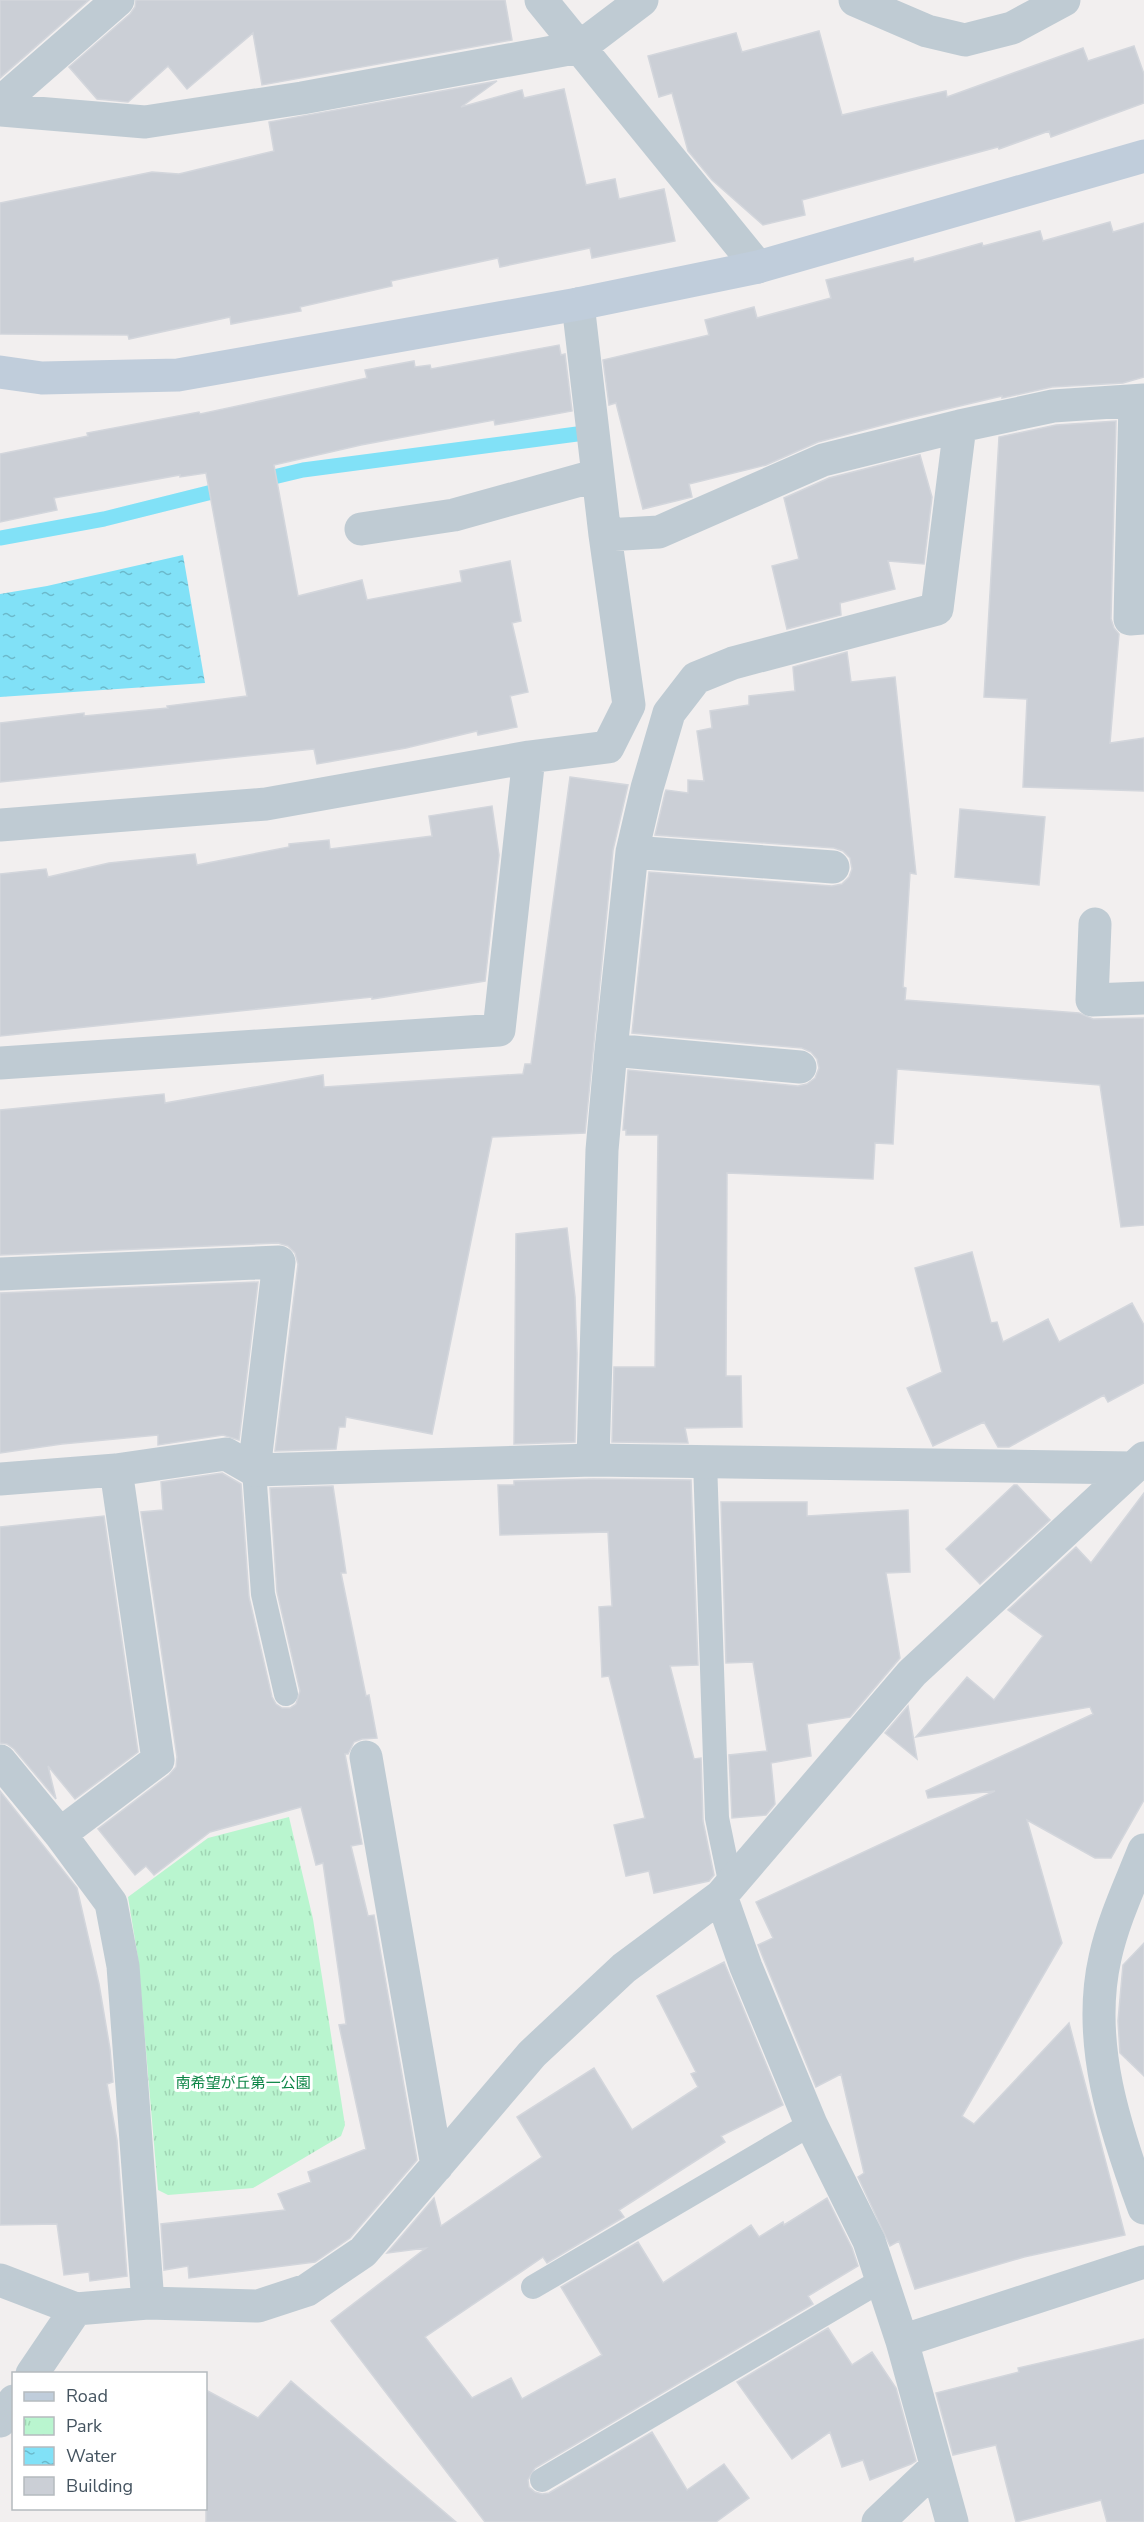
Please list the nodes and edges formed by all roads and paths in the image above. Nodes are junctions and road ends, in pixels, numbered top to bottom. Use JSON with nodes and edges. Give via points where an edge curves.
{"nodes":[{"id":1,"x":118,"y":0,"type":"edge"},
{"id":2,"x":541,"y":0,"type":"edge"},
{"id":3,"x":642,"y":0,"type":"edge"},
{"id":4,"x":855,"y":0,"type":"edge"},
{"id":5,"x":1064,"y":0,"type":"edge"},
{"id":6,"x":580,"y":47,"type":"junction"},
{"id":7,"x":0,"y":103,"type":"edge"},
{"id":8,"x":0,"y":110,"type":"edge"},
{"id":9,"x":1144,"y":156,"type":"edge"},
{"id":10,"x":758,"y":267,"type":"junction"},
{"id":11,"x":578,"y":304,"type":"junction"},
{"id":12,"x":0,"y":372,"type":"edge"},
{"id":13,"x":1140,"y":401,"type":"edge"},
{"id":14,"x":960,"y":426,"type":"junction"},
{"id":15,"x":598,"y":475,"type":"junction"},
{"id":16,"x":361,"y":529,"type":"dead end"},
{"id":17,"x":605,"y":535,"type":"junction"},
{"id":18,"x":1144,"y":618,"type":"edge"},
{"id":19,"x":529,"y":757,"type":"junction"},
{"id":20,"x":0,"y":825,"type":"edge"},
{"id":21,"x":632,"y":852,"type":"junction"},
{"id":22,"x":833,"y":867,"type":"dead end"},
{"id":23,"x":1095,"y":924,"type":"dead end"},
{"id":24,"x":1144,"y":998,"type":"edge"},
{"id":25,"x":610,"y":1050,"type":"junction"},
{"id":26,"x":0,"y":1063,"type":"edge"},
{"id":27,"x":800,"y":1067,"type":"dead end"},
{"id":28,"x":0,"y":1274,"type":"edge"},
{"id":29,"x":593,"y":1460,"type":"junction"},
{"id":30,"x":705,"y":1461,"type":"junction"},
{"id":31,"x":1138,"y":1463,"type":"edge"},
{"id":32,"x":116,"y":1470,"type":"junction"},
{"id":33,"x":255,"y":1470,"type":"junction"},
{"id":34,"x":0,"y":1479,"type":"edge"},
{"id":35,"x":286,"y":1694,"type":"dead end"},
{"id":36,"x":366,"y":1758,"type":"dead end"},
{"id":37,"x":0,"y":1761,"type":"edge"},
{"id":38,"x":60,"y":1834,"type":"junction"},
{"id":39,"x":1144,"y":1850,"type":"edge"},
{"id":40,"x":726,"y":1891,"type":"junction"},
{"id":41,"x":811,"y":2124,"type":"junction"},
{"id":42,"x":437,"y":2166,"type":"junction"},
{"id":43,"x":1144,"y":2208,"type":"edge"},
{"id":44,"x":1144,"y":2262,"type":"edge"},
{"id":45,"x":0,"y":2280,"type":"edge"},
{"id":46,"x":882,"y":2280,"type":"junction"},
{"id":47,"x":534,"y":2287,"type":"dead end"},
{"id":48,"x":148,"y":2303,"type":"junction"},
{"id":49,"x":76,"y":2309,"type":"junction"},
{"id":50,"x":902,"y":2341,"type":"junction"},
{"id":51,"x":33,"y":2372,"type":"edge"},
{"id":52,"x":12,"y":2404,"type":"edge"},
{"id":53,"x":0,"y":2421,"type":"edge"},
{"id":54,"x":936,"y":2467,"type":"junction"},
{"id":55,"x":542,"y":2480,"type":"dead end"},
{"id":56,"x":878,"y":2522,"type":"edge"},
{"id":57,"x":952,"y":2522,"type":"edge"}],
"edges":[{"from":1,"to":7,"type":"street"},
{"from":2,"to":6,"type":"street"},
{"from":3,"to":6,"type":"street"},
{"from":4,"to":5,"type":"street","via":[[927,31],[964,40],[1012,28]]},
{"from":6,"to":8,"type":"street","via":[[302,98],[145,122]]},
{"from":6,"to":10,"type":"street"},
{"from":9,"to":10,"type":"street"},
{"from":10,"to":11,"type":"street"},
{"from":11,"to":12,"type":"street","via":[[178,375],[42,378]]},
{"from":11,"to":15,"type":"street"},
{"from":13,"to":14,"type":"street","via":[[1053,406]]},
{"from":13,"to":18,"type":"street","via":[[1130,619]]},
{"from":14,"to":17,"type":"street","via":[[823,460],[659,532]]},
{"from":14,"to":21,"type":"street","via":[[937,609],[733,663],[696,678],[669,713]]},
{"from":15,"to":16,"type":"street","via":[[454,515]]},
{"from":15,"to":17,"type":"street"},
{"from":17,"to":19,"type":"street","via":[[629,705],[608,747]]},
{"from":19,"to":20,"type":"street","via":[[266,804]]},
{"from":19,"to":26,"type":"street","via":[[499,1030]]},
{"from":21,"to":22,"type":"street"},
{"from":21,"to":25,"type":"street"},
{"from":23,"to":24,"type":"street","via":[[1092,1000]]},
{"from":25,"to":27,"type":"street"},
{"from":25,"to":29,"type":"street","via":[[602,1150]]},
{"from":28,"to":33,"type":"street","via":[[279,1262]]},
{"from":29,"to":30,"type":"street"},
{"from":29,"to":33,"type":"street"},
{"from":30,"to":31,"type":"street"},
{"from":30,"to":40,"type":"lane","via":[[717,1818]]},
{"from":31,"to":40,"type":"street","via":[[912,1673]]},
{"from":32,"to":33,"type":"street","via":[[226,1454]]},
{"from":32,"to":34,"type":"street"},
{"from":32,"to":38,"type":"street","via":[[158,1760]]},
{"from":33,"to":35,"type":"lane","via":[[263,1594]]},
{"from":36,"to":42,"type":"street"},
{"from":37,"to":38,"type":"street"},
{"from":38,"to":48,"type":"street","via":[[111,1904],[123,1966]]},
{"from":39,"to":43,"type":"street","via":[[1105,1958],[1097,2025],[1110,2101]]},
{"from":40,"to":41,"type":"street","via":[[746,1967]]},
{"from":40,"to":42,"type":"street","via":[[624,1968],[532,2054]]},
{"from":41,"to":46,"type":"street","via":[[869,2241]]},
{"from":41,"to":47,"type":"lane"},
{"from":42,"to":48,"type":"street","via":[[363,2252],[307,2290],[258,2306]]},
{"from":44,"to":50,"type":"street"},
{"from":45,"to":49,"type":"street"},
{"from":46,"to":50,"type":"street"},
{"from":46,"to":55,"type":"lane"},
{"from":48,"to":49,"type":"street"},
{"from":49,"to":51,"type":"street"},
{"from":50,"to":54,"type":"street"},
{"from":52,"to":53,"type":"street"},
{"from":54,"to":56,"type":"street"},
{"from":54,"to":57,"type":"street"}]}
